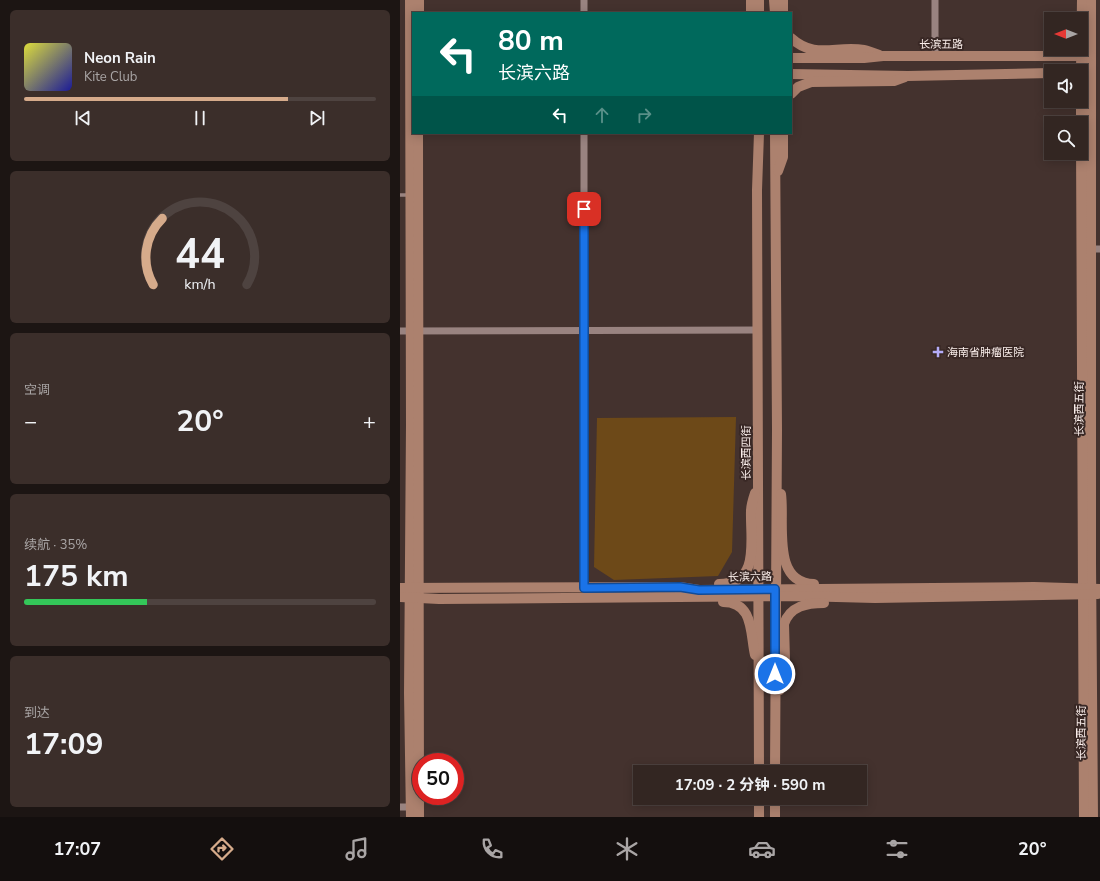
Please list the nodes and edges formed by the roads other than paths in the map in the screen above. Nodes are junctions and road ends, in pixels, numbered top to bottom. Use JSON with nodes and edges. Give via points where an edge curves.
{"nodes":[{"id":1,"x":410,"y":0,"type":"edge"},
{"id":2,"x":419,"y":0,"type":"edge"},
{"id":3,"x":584,"y":0,"type":"edge"},
{"id":4,"x":751,"y":0,"type":"edge"},
{"id":5,"x":759,"y":0,"type":"edge"},
{"id":6,"x":774,"y":0,"type":"edge"},
{"id":7,"x":783,"y":0,"type":"edge"},
{"id":8,"x":935,"y":0,"type":"edge"},
{"id":9,"x":1082,"y":0,"type":"edge"},
{"id":10,"x":1091,"y":0,"type":"edge"},
{"id":11,"x":419,"y":12,"type":"edge"},
{"id":12,"x":584,"y":12,"type":"edge"},
{"id":13,"x":751,"y":12,"type":"edge"},
{"id":14,"x":759,"y":12,"type":"edge"},
{"id":15,"x":774,"y":12,"type":"edge"},
{"id":16,"x":783,"y":12,"type":"edge"},
{"id":17,"x":1083,"y":12,"type":"edge"},
{"id":18,"x":1088,"y":34,"type":"edge"},
{"id":19,"x":792,"y":39,"type":"edge"},
{"id":20,"x":407,"y":55,"type":"edge"},
{"id":21,"x":883,"y":56,"type":"junction"},
{"id":22,"x":935,"y":56,"type":"junction"},
{"id":23,"x":1044,"y":56,"type":"edge"},
{"id":24,"x":1086,"y":56,"type":"edge"},
{"id":25,"x":792,"y":58,"type":"edge"},
{"id":26,"x":1085,"y":64,"type":"edge"},
{"id":27,"x":1044,"y":73,"type":"edge"},
{"id":28,"x":792,"y":74,"type":"edge"},
{"id":29,"x":407,"y":75,"type":"edge"},
{"id":30,"x":908,"y":76,"type":"junction"},
{"id":31,"x":792,"y":93,"type":"edge"},
{"id":32,"x":1086,"y":108,"type":"edge"},
{"id":33,"x":418,"y":134,"type":"edge"},
{"id":34,"x":584,"y":134,"type":"edge"},
{"id":35,"x":752,"y":134,"type":"edge"},
{"id":36,"x":759,"y":134,"type":"edge"},
{"id":37,"x":775,"y":134,"type":"edge"},
{"id":38,"x":783,"y":134,"type":"edge"},
{"id":39,"x":1081,"y":160,"type":"edge"},
{"id":40,"x":776,"y":175,"type":"junction"},
{"id":41,"x":757,"y":190,"type":"junction"},
{"id":42,"x":405,"y":195,"type":"edge"},
{"id":43,"x":1095,"y":249,"type":"edge"},
{"id":44,"x":758,"y":330,"type":"junction"},
{"id":45,"x":410,"y":331,"type":"edge"},
{"id":46,"x":584,"y":331,"type":"junction"},
{"id":47,"x":777,"y":471,"type":"junction"},
{"id":48,"x":758,"y":481,"type":"junction"},
{"id":49,"x":584,"y":588,"type":"junction"},
{"id":50,"x":1092,"y":591,"type":"edge"},
{"id":51,"x":679,"y":592,"type":"junction"},
{"id":52,"x":409,"y":593,"type":"edge"},
{"id":53,"x":759,"y":593,"type":"junction"},
{"id":54,"x":775,"y":593,"type":"junction"},
{"id":55,"x":875,"y":593,"type":"junction"},
{"id":56,"x":759,"y":669,"type":"junction"},
{"id":57,"x":775,"y":720,"type":"junction"},
{"id":58,"x":759,"y":765,"type":"edge"},
{"id":59,"x":775,"y":765,"type":"edge"},
{"id":60,"x":759,"y":805,"type":"edge"},
{"id":61,"x":775,"y":805,"type":"edge"},
{"id":62,"x":407,"y":811,"type":"edge"},
{"id":63,"x":419,"y":817,"type":"edge"},
{"id":64,"x":759,"y":817,"type":"edge"},
{"id":65,"x":775,"y":817,"type":"edge"},
{"id":66,"x":1084,"y":817,"type":"edge"},
{"id":67,"x":1093,"y":817,"type":"edge"}],
"edges":[{"from":1,"to":20,"type":"main road"},
{"from":2,"to":11,"type":"main road"},
{"from":3,"to":12,"type":"street"},
{"from":4,"to":13,"type":"main road"},
{"from":5,"to":14,"type":"main road"},
{"from":6,"to":15,"type":"main road"},
{"from":7,"to":16,"type":"main road"},
{"from":8,"to":22,"type":"street"},
{"from":9,"to":17,"type":"main road","name":"长滨西五街"},
{"from":10,"to":18,"type":"main road","name":"长滨西五街"},
{"from":19,"to":21,"type":"main road","via":[[800,46],[811,50],[864,50]]},
{"from":20,"to":29,"type":"main road"},
{"from":21,"to":22,"type":"main road","name":"长滨五路"},
{"from":21,"to":25,"type":"main road","name":"长滨五路"},
{"from":22,"to":23,"type":"main road","name":"长滨五路"},
{"from":24,"to":26,"type":"main road","name":"长滨西五街"},
{"from":27,"to":30,"type":"main road"},
{"from":28,"to":30,"type":"main road"},
{"from":29,"to":42,"type":"main road"},
{"from":30,"to":31,"type":"main road","via":[[894,81],[811,82],[798,87]]},
{"from":32,"to":43,"type":"main road","name":"长滨西五街"},
{"from":33,"to":45,"type":"main road"},
{"from":34,"to":46,"type":"street"},
{"from":35,"to":41,"type":"main road"},
{"from":36,"to":41,"type":"main road","name":"长滨西四街"},
{"from":37,"to":40,"type":"main road"},
{"from":38,"to":40,"type":"main road","via":[[783,157]]},
{"from":39,"to":50,"type":"main road","name":"长滨西五街"},
{"from":40,"to":47,"type":"main road"},
{"from":41,"to":44,"type":"main road","name":"长滨西四街"},
{"from":42,"to":45,"type":"main road"},
{"from":43,"to":50,"type":"main road","name":"长滨西五街"},
{"from":44,"to":46,"type":"street"},
{"from":44,"to":48,"type":"main road","name":"长滨西四街"},
{"from":45,"to":46,"type":"street"},
{"from":45,"to":52,"type":"main road"},
{"from":46,"to":49,"type":"street"},
{"from":47,"to":54,"type":"main road"},
{"from":47,"to":55,"type":"main road","via":[[783,508],[783,557],[792,575],[803,583],[848,584]]},
{"from":48,"to":51,"type":"main road","via":[[751,509],[751,559],[746,572],[728,584]]},
{"from":48,"to":53,"type":"main road","name":"长滨西四街"},
{"from":49,"to":51,"type":"main road","name":"长滨六路"},
{"from":49,"to":52,"type":"main road","name":"长滨六路"},
{"from":50,"to":55,"type":"main road","name":"长滨六路"},
{"from":50,"to":66,"type":"main road","name":"长滨西五街"},
{"from":50,"to":67,"type":"main road","name":"长滨西五街"},
{"from":51,"to":52,"type":"main road","name":"长滨六路","via":[[447,599]]},
{"from":51,"to":53,"type":"main road","name":"长滨六路","via":[[699,590]]},
{"from":51,"to":56,"type":"main road","via":[[698,602],[731,602],[742,609],[750,621],[751,640]]},
{"from":52,"to":62,"type":"main road"},
{"from":52,"to":63,"type":"main road"},
{"from":53,"to":54,"type":"main road","name":"长滨六路"},
{"from":53,"to":56,"type":"main road","name":"长滨西四街"},
{"from":54,"to":55,"type":"main road","name":"长滨六路","via":[[849,596]]},
{"from":54,"to":57,"type":"main road"},
{"from":55,"to":57,"type":"main road","via":[[849,603],[806,604],[790,613],[784,624],[785,660]]},
{"from":56,"to":58,"type":"main road","name":"长滨西四街"},
{"from":57,"to":59,"type":"main road"},
{"from":60,"to":64,"type":"main road"},
{"from":61,"to":65,"type":"main road"}]}
